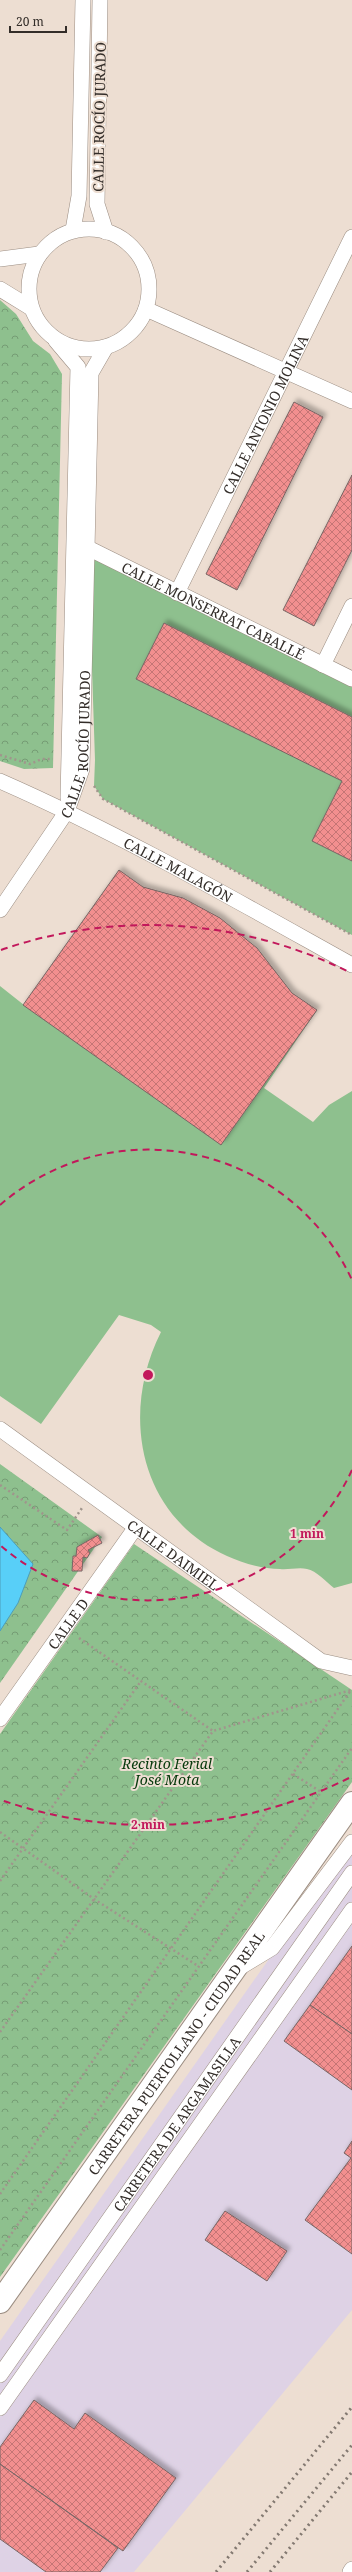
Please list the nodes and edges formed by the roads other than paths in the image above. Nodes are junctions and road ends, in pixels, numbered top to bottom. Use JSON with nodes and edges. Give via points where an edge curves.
{"nodes":[{"id":1,"x":82,"y":0,"type":"edge"},
{"id":2,"x":100,"y":0,"type":"edge"},
{"id":3,"x":72,"y":230,"type":"junction"},
{"id":4,"x":106,"y":232,"type":"junction"},
{"id":5,"x":352,"y":237,"type":"edge"},
{"id":6,"x":38,"y":254,"type":"junction"},
{"id":7,"x":0,"y":259,"type":"edge"},
{"id":8,"x":0,"y":289,"type":"edge"},
{"id":9,"x":31,"y":308,"type":"junction"},
{"id":10,"x":146,"y":309,"type":"junction"},
{"id":11,"x":56,"y":341,"type":"junction"},
{"id":12,"x":106,"y":347,"type":"junction"},
{"id":13,"x":288,"y":371,"type":"junction"},
{"id":14,"x":352,"y":401,"type":"edge"},
{"id":15,"x":81,"y":548,"type":"junction"},
{"id":16,"x":177,"y":592,"type":"junction"},
{"id":17,"x":352,"y":606,"type":"edge"},
{"id":18,"x":323,"y":665,"type":"junction"},
{"id":19,"x":352,"y":679,"type":"edge"},
{"id":20,"x":0,"y":781,"type":"edge"},
{"id":21,"x":67,"y":811,"type":"junction"},
{"id":22,"x":0,"y":910,"type":"edge"},
{"id":23,"x":352,"y":966,"type":"edge"},
{"id":24,"x":0,"y":1429,"type":"edge"},
{"id":25,"x":136,"y":1527,"type":"junction"},
{"id":26,"x":352,"y":1668,"type":"edge"},
{"id":27,"x":0,"y":1719,"type":"edge"},
{"id":28,"x":352,"y":1803,"type":"edge"},
{"id":29,"x":352,"y":1842,"type":"edge"},
{"id":30,"x":352,"y":1873,"type":"edge"},
{"id":31,"x":352,"y":1910,"type":"edge"},
{"id":32,"x":233,"y":1972,"type":"junction"},
{"id":33,"x":0,"y":2302,"type":"edge"},
{"id":34,"x":0,"y":2374,"type":"edge"},
{"id":35,"x":0,"y":2408,"type":"edge"},
{"id":36,"x":352,"y":2570,"type":"edge"},
{"id":37,"x":350,"y":2572,"type":"edge"}],
"edges":[{"from":1,"to":3,"type":"street","name":"CALLE ROCÍO JURADO","via":[[79,196]]},
{"from":2,"to":4,"type":"street","name":"CALLE ROCÍO JURADO","via":[[98,204]]},
{"from":3,"to":4,"type":"street","via":[[94,228]]},
{"from":3,"to":6,"type":"street","via":[[53,239]]},
{"from":4,"to":10,"type":"street","via":[[119,236],[135,250],[146,268],[150,288]]},
{"from":5,"to":13,"type":"street","name":"CALLE ANTONIO MOLINA"},
{"from":6,"to":7,"type":"street"},
{"from":6,"to":9,"type":"street","via":[[29,280]]},
{"from":8,"to":9,"type":"street"},
{"from":9,"to":11,"type":"street","via":[[41,327]]},
{"from":10,"to":12,"type":"street","via":[[140,323],[125,338]]},
{"from":10,"to":13,"type":"street"},
{"from":11,"to":12,"type":"street","via":[[85,350]]},
{"from":11,"to":15,"type":"street","name":"CALLE ROCÍO JURADO","via":[[78,367]]},
{"from":12,"to":15,"type":"street","name":"CALLE ROCÍO JURADO","via":[[91,373]]},
{"from":13,"to":14,"type":"street"},
{"from":13,"to":16,"type":"street","name":"CALLE ANTONIO MOLINA"},
{"from":15,"to":16,"type":"street","name":"CALLE MONSERRAT CABALLÉ"},
{"from":15,"to":21,"type":"street","name":"CALLE ROCÍO JURADO"},
{"from":15,"to":21,"type":"street","name":"CALLE ROCÍO JURADO","via":[[82,769]]},
{"from":16,"to":18,"type":"street","name":"CALLE MONSERRAT CABALLÉ"},
{"from":17,"to":18,"type":"street"},
{"from":18,"to":19,"type":"street","name":"CALLE MONSERRAT CABALLÉ"},
{"from":20,"to":21,"type":"street","name":"CALLE MALAGÓN"},
{"from":21,"to":22,"type":"street"},
{"from":21,"to":23,"type":"street","name":"CALLE MALAGÓN","via":[[252,909]]},
{"from":24,"to":25,"type":"street","name":"CALLE DAIMIEL"},
{"from":25,"to":26,"type":"street","name":"CALLE DAIMIEL","via":[[321,1661]]},
{"from":25,"to":27,"type":"street","name":"CALLE D"},
{"from":28,"to":32,"type":"highway","name":"CARRETERA PUERTOLLANO - CIUDAD REAL"},
{"from":29,"to":32,"type":"street","via":[[272,1948]]},
{"from":30,"to":34,"type":"street","name":"CARRETERA DE ARGAMASILLA"},
{"from":31,"to":35,"type":"street","name":"CARRETERA DE ARGAMASILLA"},
{"from":32,"to":33,"type":"highway","name":"CARRETERA PUERTOLLANO - CIUDAD REAL"},
{"from":36,"to":37,"type":"street"}]}
